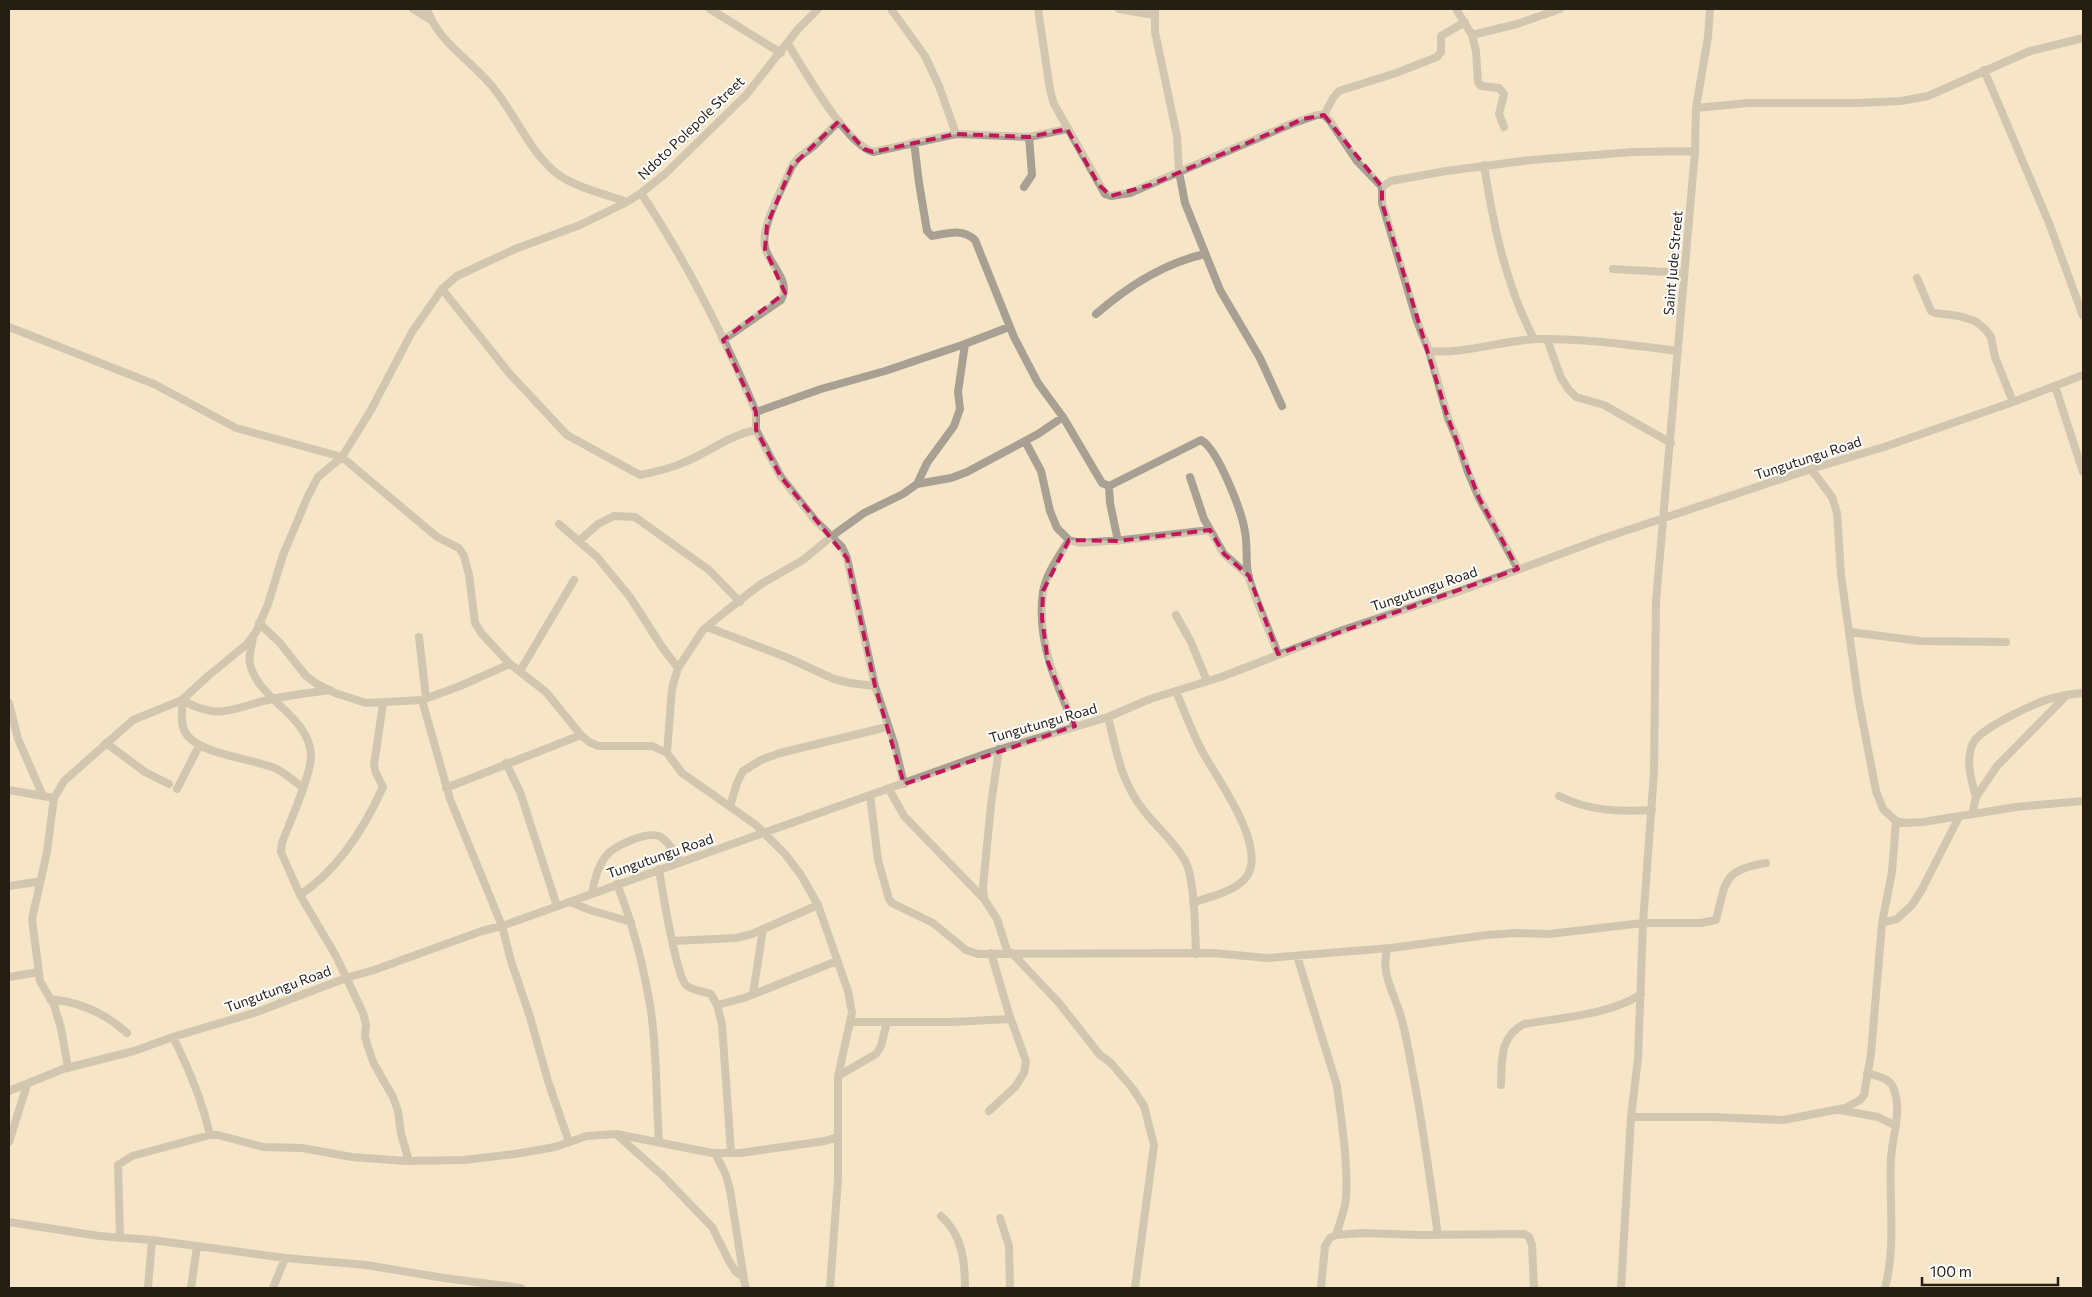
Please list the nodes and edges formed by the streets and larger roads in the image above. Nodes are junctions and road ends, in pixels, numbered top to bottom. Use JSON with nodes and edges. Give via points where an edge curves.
{"nodes":[{"id":1,"x":413,"y":9,"type":"edge"},
{"id":2,"x":427,"y":9,"type":"edge"},
{"id":3,"x":710,"y":9,"type":"edge"},
{"id":4,"x":818,"y":9,"type":"edge"},
{"id":5,"x":892,"y":9,"type":"edge"},
{"id":6,"x":1038,"y":9,"type":"edge"},
{"id":7,"x":1119,"y":9,"type":"edge"},
{"id":8,"x":1456,"y":9,"type":"edge"},
{"id":9,"x":1560,"y":9,"type":"edge"},
{"id":10,"x":1710,"y":9,"type":"edge"},
{"id":11,"x":1154,"y":12,"type":"edge"},
{"id":12,"x":431,"y":20,"type":"junction"},
{"id":13,"x":1465,"y":22,"type":"junction"},
{"id":14,"x":1472,"y":35,"type":"junction"},
{"id":15,"x":2083,"y":38,"type":"edge"},
{"id":16,"x":788,"y":44,"type":"junction"},
{"id":17,"x":780,"y":54,"type":"junction"},
{"id":18,"x":1984,"y":70,"type":"junction"},
{"id":19,"x":1696,"y":108,"type":"junction"},
{"id":20,"x":1324,"y":116,"type":"junction"},
{"id":21,"x":839,"y":121,"type":"junction"},
{"id":22,"x":1504,"y":127,"type":"dead end"},
{"id":23,"x":1067,"y":128,"type":"junction"},
{"id":24,"x":956,"y":134,"type":"junction"},
{"id":25,"x":1029,"y":137,"type":"junction"},
{"id":26,"x":914,"y":142,"type":"junction"},
{"id":27,"x":1694,"y":151,"type":"junction"},
{"id":28,"x":1484,"y":166,"type":"junction"},
{"id":29,"x":1179,"y":172,"type":"junction"},
{"id":30,"x":1024,"y":187,"type":"dead end"},
{"id":31,"x":1382,"y":187,"type":"junction"},
{"id":32,"x":641,"y":193,"type":"junction"},
{"id":33,"x":627,"y":202,"type":"junction"},
{"id":34,"x":1205,"y":254,"type":"junction"},
{"id":35,"x":1613,"y":269,"type":"dead end"},
{"id":36,"x":1684,"y":273,"type":"junction"},
{"id":37,"x":1918,"y":278,"type":"dead end"},
{"id":38,"x":442,"y":289,"type":"junction"},
{"id":39,"x":1096,"y":314,"type":"dead end"},
{"id":40,"x":2083,"y":316,"type":"edge"},
{"id":41,"x":9,"y":327,"type":"edge"},
{"id":42,"x":1009,"y":327,"type":"junction"},
{"id":43,"x":723,"y":340,"type":"junction"},
{"id":44,"x":1534,"y":340,"type":"junction"},
{"id":45,"x":1548,"y":340,"type":"junction"},
{"id":46,"x":965,"y":344,"type":"junction"},
{"id":47,"x":1429,"y":351,"type":"junction"},
{"id":48,"x":1678,"y":351,"type":"junction"},
{"id":49,"x":2083,"y":375,"type":"edge"},
{"id":50,"x":2055,"y":386,"type":"junction"},
{"id":51,"x":2014,"y":402,"type":"junction"},
{"id":52,"x":1282,"y":406,"type":"dead end"},
{"id":53,"x":756,"y":412,"type":"junction"},
{"id":54,"x":1063,"y":418,"type":"junction"},
{"id":55,"x":756,"y":430,"type":"junction"},
{"id":56,"x":1024,"y":441,"type":"junction"},
{"id":57,"x":1671,"y":443,"type":"junction"},
{"id":58,"x":342,"y":457,"type":"junction"},
{"id":59,"x":1811,"y":469,"type":"junction"},
{"id":60,"x":2083,"y":472,"type":"edge"},
{"id":61,"x":1190,"y":476,"type":"dead end"},
{"id":62,"x":917,"y":484,"type":"junction"},
{"id":63,"x":1109,"y":486,"type":"junction"},
{"id":64,"x":1663,"y":519,"type":"junction"},
{"id":65,"x":559,"y":524,"type":"dead end"},
{"id":66,"x":1210,"y":530,"type":"junction"},
{"id":67,"x":832,"y":536,"type":"junction"},
{"id":68,"x":1069,"y":540,"type":"junction"},
{"id":69,"x":1118,"y":540,"type":"junction"},
{"id":70,"x":579,"y":541,"type":"junction"},
{"id":71,"x":1518,"y":569,"type":"junction"},
{"id":72,"x":1249,"y":576,"type":"junction"},
{"id":73,"x":574,"y":580,"type":"dead end"},
{"id":74,"x":740,"y":602,"type":"junction"},
{"id":75,"x":1176,"y":615,"type":"dead end"},
{"id":76,"x":259,"y":623,"type":"junction"},
{"id":77,"x":707,"y":628,"type":"junction"},
{"id":78,"x":1850,"y":632,"type":"junction"},
{"id":79,"x":254,"y":636,"type":"junction"},
{"id":80,"x":418,"y":637,"type":"dead end"},
{"id":81,"x":2006,"y":642,"type":"dead end"},
{"id":82,"x":1278,"y":654,"type":"junction"},
{"id":83,"x":510,"y":664,"type":"junction"},
{"id":84,"x":678,"y":668,"type":"junction"},
{"id":85,"x":520,"y":671,"type":"junction"},
{"id":86,"x":1207,"y":681,"type":"junction"},
{"id":87,"x":875,"y":686,"type":"junction"},
{"id":88,"x":330,"y":690,"type":"junction"},
{"id":89,"x":1176,"y":691,"type":"junction"},
{"id":90,"x":2083,"y":694,"type":"edge"},
{"id":91,"x":2071,"y":695,"type":"junction"},
{"id":92,"x":272,"y":699,"type":"junction"},
{"id":93,"x":424,"y":699,"type":"junction"},
{"id":94,"x":182,"y":700,"type":"junction"},
{"id":95,"x":2083,"y":702,"type":"edge"},
{"id":96,"x":9,"y":704,"type":"edge"},
{"id":97,"x":383,"y":704,"type":"junction"},
{"id":98,"x":1108,"y":718,"type":"junction"},
{"id":99,"x":1076,"y":726,"type":"junction"},
{"id":100,"x":887,"y":727,"type":"junction"},
{"id":101,"x":581,"y":735,"type":"junction"},
{"id":102,"x":106,"y":743,"type":"junction"},
{"id":103,"x":199,"y":746,"type":"junction"},
{"id":104,"x":999,"y":749,"type":"junction"},
{"id":105,"x":667,"y":753,"type":"junction"},
{"id":106,"x":506,"y":763,"type":"junction"},
{"id":107,"x":169,"y":784,"type":"dead end"},
{"id":108,"x":904,"y":784,"type":"junction"},
{"id":109,"x":302,"y":787,"type":"junction"},
{"id":110,"x":446,"y":788,"type":"junction"},
{"id":111,"x":889,"y":789,"type":"junction"},
{"id":112,"x":9,"y":790,"type":"edge"},
{"id":113,"x":177,"y":790,"type":"dead end"},
{"id":114,"x":870,"y":795,"type":"junction"},
{"id":115,"x":43,"y":796,"type":"junction"},
{"id":116,"x":1559,"y":796,"type":"dead end"},
{"id":117,"x":1976,"y":796,"type":"junction"},
{"id":118,"x":54,"y":798,"type":"junction"},
{"id":119,"x":2083,"y":801,"type":"edge"},
{"id":120,"x":730,"y":806,"type":"junction"},
{"id":121,"x":1652,"y":810,"type":"junction"},
{"id":122,"x":1972,"y":814,"type":"junction"},
{"id":123,"x":1959,"y":817,"type":"junction"},
{"id":124,"x":1896,"y":821,"type":"junction"},
{"id":125,"x":764,"y":833,"type":"junction"},
{"id":126,"x":681,"y":862,"type":"junction"},
{"id":127,"x":1766,"y":863,"type":"dead end"},
{"id":128,"x":659,"y":869,"type":"junction"},
{"id":129,"x":36,"y":882,"type":"dead end"},
{"id":130,"x":617,"y":884,"type":"junction"},
{"id":131,"x":9,"y":886,"type":"edge"},
{"id":132,"x":592,"y":894,"type":"junction"},
{"id":133,"x":300,"y":895,"type":"junction"},
{"id":134,"x":984,"y":899,"type":"junction"},
{"id":135,"x":570,"y":902,"type":"junction"},
{"id":136,"x":1193,"y":903,"type":"junction"},
{"id":137,"x":818,"y":905,"type":"junction"},
{"id":138,"x":557,"y":906,"type":"junction"},
{"id":139,"x":631,"y":922,"type":"junction"},
{"id":140,"x":1643,"y":923,"type":"junction"},
{"id":141,"x":1882,"y":923,"type":"junction"},
{"id":142,"x":502,"y":926,"type":"junction"},
{"id":143,"x":762,"y":929,"type":"junction"},
{"id":144,"x":673,"y":941,"type":"junction"},
{"id":145,"x":1388,"y":948,"type":"junction"},
{"id":146,"x":992,"y":953,"type":"junction"},
{"id":147,"x":1010,"y":953,"type":"junction"},
{"id":148,"x":1196,"y":954,"type":"junction"},
{"id":149,"x":1297,"y":956,"type":"junction"},
{"id":150,"x":837,"y":960,"type":"junction"},
{"id":151,"x":39,"y":972,"type":"junction"},
{"id":152,"x":9,"y":977,"type":"edge"},
{"id":153,"x":346,"y":978,"type":"junction"},
{"id":154,"x":754,"y":994,"type":"junction"},
{"id":155,"x":1641,"y":994,"type":"junction"},
{"id":156,"x":50,"y":999,"type":"junction"},
{"id":157,"x":717,"y":1005,"type":"junction"},
{"id":158,"x":1010,"y":1019,"type":"junction"},
{"id":159,"x":850,"y":1022,"type":"junction"},
{"id":160,"x":887,"y":1022,"type":"junction"},
{"id":161,"x":127,"y":1033,"type":"dead end"},
{"id":162,"x":173,"y":1037,"type":"junction"},
{"id":163,"x":68,"y":1068,"type":"junction"},
{"id":164,"x":1868,"y":1073,"type":"junction"},
{"id":165,"x":838,"y":1076,"type":"junction"},
{"id":166,"x":27,"y":1085,"type":"junction"},
{"id":167,"x":1501,"y":1085,"type":"dead end"},
{"id":168,"x":9,"y":1091,"type":"edge"},
{"id":169,"x":1839,"y":1110,"type":"junction"},
{"id":170,"x":990,"y":1111,"type":"dead end"},
{"id":171,"x":1632,"y":1117,"type":"junction"},
{"id":172,"x":1896,"y":1126,"type":"junction"},
{"id":173,"x":616,"y":1134,"type":"junction"},
{"id":174,"x":210,"y":1135,"type":"junction"},
{"id":175,"x":837,"y":1137,"type":"junction"},
{"id":176,"x":9,"y":1142,"type":"edge"},
{"id":177,"x":569,"y":1142,"type":"junction"},
{"id":178,"x":659,"y":1142,"type":"junction"},
{"id":179,"x":715,"y":1153,"type":"junction"},
{"id":180,"x":731,"y":1153,"type":"junction"},
{"id":181,"x":410,"y":1161,"type":"junction"},
{"id":182,"x":941,"y":1216,"type":"dead end"},
{"id":183,"x":1000,"y":1218,"type":"dead end"},
{"id":184,"x":9,"y":1222,"type":"edge"},
{"id":185,"x":1336,"y":1235,"type":"junction"},
{"id":186,"x":1438,"y":1235,"type":"junction"},
{"id":187,"x":120,"y":1238,"type":"junction"},
{"id":188,"x":152,"y":1240,"type":"junction"},
{"id":189,"x":197,"y":1246,"type":"junction"},
{"id":190,"x":285,"y":1258,"type":"junction"},
{"id":191,"x":745,"y":1285,"type":"edge"},
{"id":192,"x":148,"y":1288,"type":"edge"},
{"id":193,"x":191,"y":1288,"type":"edge"},
{"id":194,"x":273,"y":1288,"type":"edge"},
{"id":195,"x":521,"y":1288,"type":"edge"},
{"id":196,"x":830,"y":1288,"type":"edge"},
{"id":197,"x":965,"y":1288,"type":"edge"},
{"id":198,"x":1010,"y":1288,"type":"edge"},
{"id":199,"x":1135,"y":1288,"type":"edge"},
{"id":200,"x":1322,"y":1288,"type":"edge"},
{"id":201,"x":1534,"y":1288,"type":"edge"},
{"id":202,"x":1622,"y":1288,"type":"edge"},
{"id":203,"x":1885,"y":1288,"type":"edge"}],
"edges":[{"from":1,"to":12,"type":"street"},
{"from":2,"to":12,"type":"street"},
{"from":3,"to":17,"type":"street"},
{"from":4,"to":16,"type":"street","name":"Ndoto Polepole Street"},
{"from":5,"to":24,"type":"street","via":[[925,56]]},
{"from":6,"to":23,"type":"street","via":[[1050,90]]},
{"from":7,"to":11,"type":"street"},
{"from":8,"to":13,"type":"street"},
{"from":9,"to":14,"type":"street"},
{"from":10,"to":19,"type":"street","name":"Saint Jude Street"},
{"from":11,"to":29,"type":"street","via":[[1154,32],[1177,136]]},
{"from":12,"to":33,"type":"street","via":[[441,36],[495,90],[545,163],[560,176]]},
{"from":13,"to":14,"type":"street"},
{"from":13,"to":20,"type":"street","via":[[1441,36],[1441,52],[1437,57],[1339,90]]},
{"from":14,"to":22,"type":"street","via":[[1478,82],[1481,86],[1499,88],[1504,94],[1499,114]]},
{"from":15,"to":18,"type":"street","via":[[2030,51]]},
{"from":16,"to":17,"type":"street","name":"Ndoto Polepole Street"},
{"from":16,"to":21,"type":"street"},
{"from":17,"to":32,"type":"street","name":"Ndoto Polepole Street","via":[[746,95]]},
{"from":18,"to":19,"type":"street","via":[[1942,91],[1901,100],[1748,103]]},
{"from":18,"to":40,"type":"street","via":[[2049,223]]},
{"from":19,"to":27,"type":"street","name":"Saint Jude Street"},
{"from":20,"to":29,"type":"street","via":[[1317,115],[1291,124]]},
{"from":20,"to":31,"type":"street","via":[[1357,161]]},
{"from":21,"to":26,"type":"street","via":[[864,149],[873,152]]},
{"from":21,"to":43,"type":"street","via":[[792,166],[767,225],[765,249],[785,293],[781,300]]},
{"from":23,"to":25,"type":"street"},
{"from":23,"to":29,"type":"street","via":[[1099,185],[1111,196],[1130,193]]},
{"from":24,"to":25,"type":"street"},
{"from":24,"to":26,"type":"street"},
{"from":25,"to":30,"type":"street","via":[[1032,175]]},
{"from":26,"to":42,"type":"street","via":[[927,231],[932,236],[962,232],[975,240]]},
{"from":27,"to":28,"type":"street","via":[[1633,152]]},
{"from":27,"to":36,"type":"street","name":"Saint Jude Street"},
{"from":28,"to":31,"type":"street","via":[[1391,181]]},
{"from":28,"to":44,"type":"street","via":[[1502,254],[1522,317]]},
{"from":29,"to":34,"type":"street","via":[[1185,203]]},
{"from":31,"to":47,"type":"street","via":[[1382,203]]},
{"from":32,"to":33,"type":"street","name":"Ndoto Polepole Street"},
{"from":32,"to":43,"type":"street","via":[[690,273]]},
{"from":33,"to":38,"type":"street","name":"Ndoto Polepole Street","via":[[457,276]]},
{"from":34,"to":39,"type":"street","via":[[1175,263],[1129,288]]},
{"from":34,"to":52,"type":"street","via":[[1220,290],[1260,358]]},
{"from":35,"to":36,"type":"street"},
{"from":36,"to":48,"type":"street","name":"Saint Jude Street"},
{"from":37,"to":51,"type":"street","via":[[1931,311],[1975,321],[1985,329]]},
{"from":38,"to":55,"type":"street","via":[[509,374],[567,435],[633,472],[640,475],[666,470],[742,433]]},
{"from":38,"to":58,"type":"street","name":"Ndoto Polepole Street","via":[[412,332]]},
{"from":41,"to":58,"type":"street","via":[[154,384],[236,428]]},
{"from":42,"to":46,"type":"street"},
{"from":42,"to":54,"type":"street","via":[[1038,383]]},
{"from":43,"to":53,"type":"street"},
{"from":44,"to":45,"type":"street"},
{"from":44,"to":47,"type":"street","via":[[1463,350]]},
{"from":45,"to":48,"type":"street","via":[[1586,340]]},
{"from":45,"to":57,"type":"street","via":[[1561,378],[1576,397],[1604,405]]},
{"from":46,"to":53,"type":"street"},
{"from":46,"to":62,"type":"street","via":[[958,392],[960,409],[954,426],[927,463]]},
{"from":47,"to":71,"type":"street","via":[[1468,472]]},
{"from":48,"to":57,"type":"street","name":"Saint Jude Street"},
{"from":49,"to":50,"type":"street","name":"Tungutungu Road"},
{"from":50,"to":51,"type":"street","name":"Tungutungu Road"},
{"from":50,"to":60,"type":"street"},
{"from":51,"to":59,"type":"street","name":"Tungutungu Road"},
{"from":53,"to":55,"type":"street"},
{"from":54,"to":56,"type":"street"},
{"from":54,"to":63,"type":"street","via":[[1102,484]]},
{"from":55,"to":67,"type":"street","via":[[781,477]]},
{"from":56,"to":62,"type":"street","via":[[967,472]]},
{"from":56,"to":68,"type":"street","via":[[1041,471],[1053,520]]},
{"from":57,"to":64,"type":"street","name":"Saint Jude Street"},
{"from":58,"to":76,"type":"street","name":"Ndoto Polepole Street","via":[[318,477],[308,496]]},
{"from":58,"to":83,"type":"street","via":[[437,537],[459,548],[469,575],[475,623]]},
{"from":59,"to":64,"type":"street","name":"Tungutungu Road"},
{"from":59,"to":78,"type":"street","via":[[1832,497],[1836,513]]},
{"from":61,"to":66,"type":"street"},
{"from":62,"to":67,"type":"street","via":[[864,513]]},
{"from":63,"to":69,"type":"street"},
{"from":63,"to":72,"type":"street","via":[[1201,440],[1215,454],[1238,502],[1245,532]]},
{"from":64,"to":71,"type":"street","name":"Tungutungu Road"},
{"from":64,"to":121,"type":"street","name":"Saint Jude Street","via":[[1656,601]]},
{"from":65,"to":70,"type":"street"},
{"from":66,"to":69,"type":"street"},
{"from":66,"to":72,"type":"street","via":[[1224,554]]},
{"from":67,"to":74,"type":"street","via":[[803,560],[761,584]]},
{"from":67,"to":87,"type":"street","via":[[848,558]]},
{"from":68,"to":69,"type":"street"},
{"from":68,"to":99,"type":"street","via":[[1043,591],[1042,618],[1053,678]]},
{"from":70,"to":74,"type":"street","via":[[598,524],[614,516],[635,516],[709,570]]},
{"from":70,"to":84,"type":"street","via":[[597,557],[630,597]]},
{"from":71,"to":82,"type":"street","name":"Tungutungu Road"},
{"from":72,"to":82,"type":"street"},
{"from":73,"to":85,"type":"street"},
{"from":74,"to":77,"type":"street"},
{"from":75,"to":86,"type":"street"},
{"from":76,"to":79,"type":"street","name":"Ndoto Polepole Street"},
{"from":76,"to":88,"type":"street","via":[[306,676]]},
{"from":77,"to":84,"type":"street"},
{"from":77,"to":87,"type":"street","via":[[786,656],[834,679]]},
{"from":78,"to":81,"type":"street","via":[[1920,641]]},
{"from":78,"to":124,"type":"street","via":[[1858,697],[1876,791],[1884,809]]},
{"from":79,"to":92,"type":"street","name":"Ndoto Polepole Street","via":[[250,666]]},
{"from":79,"to":94,"type":"street"},
{"from":80,"to":93,"type":"street"},
{"from":82,"to":86,"type":"street","name":"Tungutungu Road"},
{"from":83,"to":85,"type":"street"},
{"from":83,"to":93,"type":"street"},
{"from":84,"to":105,"type":"street","via":[[672,688]]},
{"from":85,"to":101,"type":"street","via":[[546,692]]},
{"from":86,"to":89,"type":"street","name":"Tungutungu Road"},
{"from":87,"to":100,"type":"street"},
{"from":88,"to":92,"type":"street"},
{"from":88,"to":97,"type":"street","via":[[366,704]]},
{"from":89,"to":98,"type":"street","name":"Tungutungu Road"},
{"from":89,"to":136,"type":"street","via":[[1202,750],[1237,809],[1252,851],[1251,866],[1237,885]]},
{"from":90,"to":91,"type":"street"},
{"from":91,"to":95,"type":"street"},
{"from":91,"to":117,"type":"street","via":[[1997,766]]},
{"from":91,"to":117,"type":"street","via":[[2052,698],[2027,708],[1975,740],[1969,766]]},
{"from":92,"to":94,"type":"street","via":[[223,713]]},
{"from":92,"to":109,"type":"street","name":"Ndoto Polepole Street","via":[[290,715],[309,744],[311,757]]},
{"from":93,"to":97,"type":"street"},
{"from":93,"to":110,"type":"street"},
{"from":94,"to":102,"type":"street","via":[[133,720]]},
{"from":94,"to":103,"type":"street","via":[[183,728],[188,738]]},
{"from":96,"to":115,"type":"street","via":[[22,748]]},
{"from":97,"to":133,"type":"street","via":[[374,765],[383,787],[380,796],[343,855]]},
{"from":98,"to":99,"type":"street","name":"Tungutungu Road"},
{"from":98,"to":136,"type":"street","via":[[1123,776],[1145,812],[1186,864]]},
{"from":99,"to":104,"type":"street","name":"Tungutungu Road"},
{"from":100,"to":108,"type":"street"},
{"from":100,"to":120,"type":"street","via":[[761,760],[743,771]]},
{"from":101,"to":105,"type":"street","via":[[598,746],[652,746]]},
{"from":101,"to":106,"type":"street"},
{"from":102,"to":107,"type":"street","via":[[145,772]]},
{"from":102,"to":118,"type":"street","via":[[64,781]]},
{"from":103,"to":109,"type":"street","via":[[270,766]]},
{"from":103,"to":113,"type":"street"},
{"from":104,"to":108,"type":"street","name":"Tungutungu Road"},
{"from":104,"to":134,"type":"street","via":[[987,838]]},
{"from":105,"to":120,"type":"street","via":[[682,773]]},
{"from":106,"to":110,"type":"street"},
{"from":106,"to":138,"type":"street","via":[[520,792]]},
{"from":108,"to":111,"type":"street","name":"Tungutungu Road"},
{"from":109,"to":133,"type":"street","name":"Ndoto Polepole Street","via":[[281,852]]},
{"from":110,"to":142,"type":"street"},
{"from":111,"to":114,"type":"street","name":"Tungutungu Road"},
{"from":111,"to":134,"type":"street","via":[[904,816]]},
{"from":112,"to":115,"type":"street"},
{"from":114,"to":125,"type":"street","name":"Tungutungu Road"},
{"from":114,"to":146,"type":"street","via":[[878,860],[892,903],[933,923],[966,950],[978,954]]},
{"from":115,"to":118,"type":"street"},
{"from":116,"to":121,"type":"street","via":[[1602,811]]},
{"from":117,"to":122,"type":"street"},
{"from":118,"to":151,"type":"street","via":[[32,919]]},
{"from":119,"to":122,"type":"street"},
{"from":120,"to":125,"type":"street"},
{"from":121,"to":140,"type":"street","name":"Saint Jude Street"},
{"from":122,"to":123,"type":"street"},
{"from":123,"to":124,"type":"street","via":[[1923,822]]},
{"from":123,"to":141,"type":"street","via":[[1912,905],[1897,919]]},
{"from":124,"to":141,"type":"street","via":[[1892,872]]},
{"from":125,"to":126,"type":"street","name":"Tungutungu Road"},
{"from":125,"to":137,"type":"street","via":[[796,868]]},
{"from":126,"to":128,"type":"street","name":"Tungutungu Road"},
{"from":126,"to":132,"type":"street","via":[[660,836],[651,834],[625,843],[606,856],[596,874]]},
{"from":127,"to":140,"type":"street","via":[[1748,866],[1730,878],[1721,892],[1716,920]]},
{"from":128,"to":130,"type":"street","name":"Tungutungu Road"},
{"from":128,"to":144,"type":"street"},
{"from":129,"to":131,"type":"street"},
{"from":130,"to":132,"type":"street","name":"Tungutungu Road"},
{"from":130,"to":139,"type":"street"},
{"from":132,"to":135,"type":"street","name":"Tungutungu Road"},
{"from":133,"to":153,"type":"street","name":"Ndoto Polepole Street"},
{"from":134,"to":147,"type":"street","via":[[997,919]]},
{"from":135,"to":138,"type":"street","name":"Tungutungu Road"},
{"from":135,"to":139,"type":"street"},
{"from":136,"to":148,"type":"street"},
{"from":137,"to":143,"type":"street"},
{"from":137,"to":150,"type":"street"},
{"from":138,"to":142,"type":"street","name":"Tungutungu Road"},
{"from":139,"to":178,"type":"street","via":[[651,1010]]},
{"from":140,"to":145,"type":"street","via":[[1549,934],[1487,935]]},
{"from":140,"to":155,"type":"street","name":"Saint Jude Street"},
{"from":141,"to":164,"type":"street"},
{"from":142,"to":153,"type":"street","name":"Tungutungu Road","via":[[482,930]]},
{"from":142,"to":177,"type":"street"},
{"from":143,"to":144,"type":"street","via":[[736,938]]},
{"from":143,"to":154,"type":"street"},
{"from":144,"to":157,"type":"street","via":[[684,983],[692,989],[711,994]]},
{"from":145,"to":149,"type":"street"},
{"from":145,"to":186,"type":"street","via":[[1384,964],[1402,1018],[1410,1058]]},
{"from":146,"to":147,"type":"street"},
{"from":146,"to":158,"type":"street"},
{"from":147,"to":148,"type":"street"},
{"from":147,"to":199,"type":"street","via":[[1059,1003],[1100,1055],[1128,1082],[1144,1106],[1154,1145]]},
{"from":148,"to":149,"type":"street","via":[[1268,958]]},
{"from":149,"to":185,"type":"street","via":[[1338,1093],[1346,1186],[1345,1204]]},
{"from":150,"to":154,"type":"street"},
{"from":150,"to":159,"type":"street","via":[[848,991],[852,1013]]},
{"from":151,"to":152,"type":"street"},
{"from":151,"to":156,"type":"street"},
{"from":153,"to":162,"type":"street","name":"Tungutungu Road","via":[[256,1012]]},
{"from":153,"to":181,"type":"street","name":"Ndoto Polepole Street","via":[[364,1013],[365,1037],[374,1064],[393,1096]]},
{"from":154,"to":157,"type":"street"},
{"from":155,"to":167,"type":"street","via":[[1630,1002],[1609,1008],[1517,1027],[1508,1035],[1504,1045]]},
{"from":155,"to":171,"type":"street","name":"Saint Jude Street"},
{"from":156,"to":161,"type":"street","via":[[100,1012]]},
{"from":156,"to":163,"type":"street","via":[[61,1028]]},
{"from":157,"to":180,"type":"street","via":[[722,1024]]},
{"from":158,"to":160,"type":"street"},
{"from":158,"to":170,"type":"street","via":[[1026,1062],[1024,1073],[1015,1087]]},
{"from":159,"to":160,"type":"street"},
{"from":159,"to":165,"type":"street"},
{"from":160,"to":165,"type":"street","via":[[876,1054]]},
{"from":162,"to":163,"type":"street","name":"Tungutungu Road"},
{"from":162,"to":174,"type":"street","via":[[204,1106]]},
{"from":163,"to":166,"type":"street","name":"Tungutungu Road"},
{"from":164,"to":169,"type":"street","via":[[1864,1095]]},
{"from":164,"to":172,"type":"street","via":[[1887,1080],[1892,1086],[1896,1100]]},
{"from":165,"to":175,"type":"street"},
{"from":166,"to":168,"type":"street","name":"Tungutungu Road"},
{"from":166,"to":176,"type":"street"},
{"from":169,"to":171,"type":"street","via":[[1783,1120]]},
{"from":169,"to":172,"type":"street","via":[[1878,1117]]},
{"from":171,"to":202,"type":"street","name":"Saint Jude Street"},
{"from":172,"to":203,"type":"street","via":[[1891,1157],[1890,1269]]},
{"from":173,"to":177,"type":"street","via":[[587,1136]]},
{"from":173,"to":178,"type":"street"},
{"from":173,"to":191,"type":"street","via":[[662,1175],[712,1227]]},
{"from":174,"to":181,"type":"street","via":[[263,1147],[302,1148],[352,1157]]},
{"from":174,"to":187,"type":"street","via":[[132,1156],[118,1165]]},
{"from":175,"to":180,"type":"street"},
{"from":175,"to":196,"type":"street","via":[[838,1178]]},
{"from":177,"to":181,"type":"street","via":[[515,1154],[464,1160]]},
{"from":178,"to":179,"type":"street"},
{"from":179,"to":180,"type":"street"},
{"from":179,"to":191,"type":"street","via":[[730,1190]]},
{"from":182,"to":197,"type":"street","via":[[959,1240]]},
{"from":183,"to":198,"type":"street","via":[[1009,1246]]},
{"from":184,"to":187,"type":"street"},
{"from":185,"to":186,"type":"street"},
{"from":185,"to":200,"type":"street","via":[[1325,1246]]},
{"from":186,"to":201,"type":"street","via":[[1515,1233],[1529,1237]]},
{"from":187,"to":188,"type":"street"},
{"from":188,"to":189,"type":"street"},
{"from":188,"to":192,"type":"street"},
{"from":189,"to":190,"type":"street"},
{"from":189,"to":193,"type":"street"},
{"from":190,"to":194,"type":"street"},
{"from":190,"to":195,"type":"street","via":[[366,1265]]}]}
